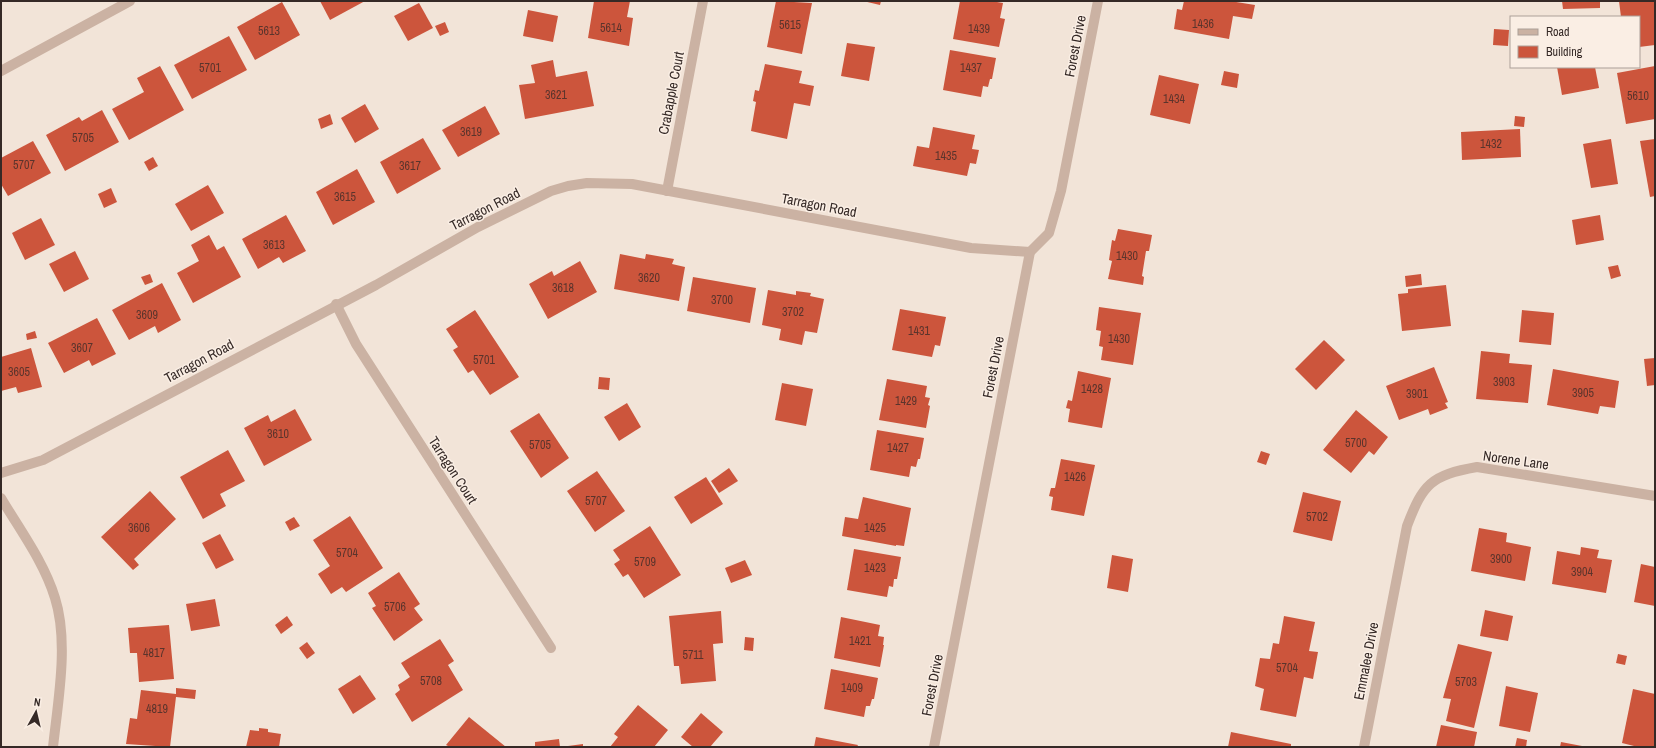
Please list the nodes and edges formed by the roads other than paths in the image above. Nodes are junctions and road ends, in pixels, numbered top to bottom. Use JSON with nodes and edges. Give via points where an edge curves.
{"nodes":[{"id":1,"x":130,"y":1,"type":"edge"},
{"id":2,"x":703,"y":1,"type":"edge"},
{"id":3,"x":1098,"y":1,"type":"edge"},
{"id":4,"x":1,"y":72,"type":"edge"},
{"id":5,"x":667,"y":191,"type":"junction"},
{"id":6,"x":1030,"y":252,"type":"junction"},
{"id":7,"x":336,"y":304,"type":"junction"},
{"id":8,"x":1,"y":473,"type":"edge"},
{"id":9,"x":1655,"y":496,"type":"edge"},
{"id":10,"x":1,"y":498,"type":"edge"},
{"id":11,"x":1397,"y":580,"type":"joint"},
{"id":12,"x":551,"y":648,"type":"dead end"},
{"id":13,"x":53,"y":747,"type":"edge"},
{"id":14,"x":934,"y":747,"type":"edge"},
{"id":15,"x":1364,"y":747,"type":"edge"}],
"edges":[{"from":1,"to":4,"type":"street"},
{"from":2,"to":5,"type":"street","name":"Crabapple Court"},
{"from":3,"to":6,"type":"street","name":"Forest Drive","via":[[1061,191],[1049,233]]},
{"from":5,"to":6,"type":"street","name":"Tarragon Road","via":[[971,248]]},
{"from":5,"to":7,"type":"street","name":"Tarragon Road","via":[[632,184],[587,183],[568,186],[478,227],[376,285]]},
{"from":6,"to":14,"type":"street","name":"Forest Drive"},
{"from":7,"to":8,"type":"street","name":"Tarragon Road","via":[[43,460]]},
{"from":7,"to":12,"type":"street","name":"Tarragon Court","via":[[356,344]]},
{"from":9,"to":11,"type":"street","name":"Norene Lane","via":[[1477,467],[1441,476],[1418,498],[1407,526]]},
{"from":10,"to":13,"type":"street","via":[[40,563],[55,598],[60,624],[61,680]]},
{"from":11,"to":15,"type":"street","name":"Emmalee Drive"}]}
